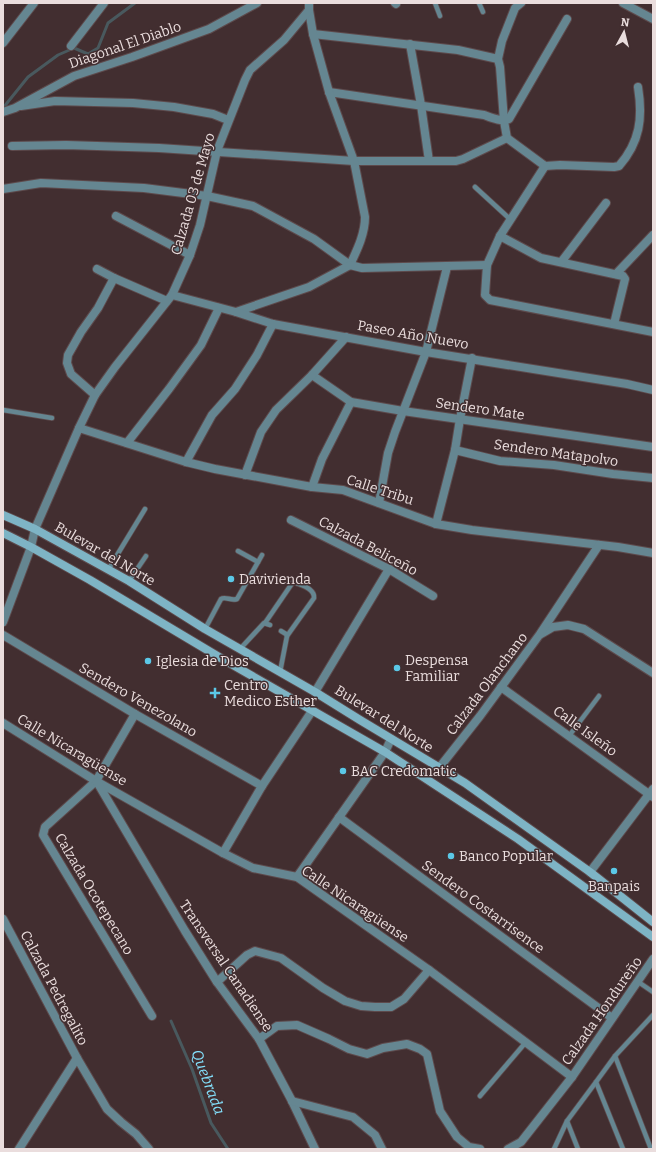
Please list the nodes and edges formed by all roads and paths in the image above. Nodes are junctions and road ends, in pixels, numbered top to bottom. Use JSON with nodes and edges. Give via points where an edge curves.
{"nodes":[{"id":1,"x":34,"y":3,"type":"edge"},
{"id":2,"x":104,"y":3,"type":"edge"},
{"id":3,"x":257,"y":3,"type":"edge"},
{"id":4,"x":435,"y":3,"type":"edge"},
{"id":5,"x":479,"y":3,"type":"edge"},
{"id":6,"x":521,"y":3,"type":"edge"},
{"id":7,"x":624,"y":3,"type":"edge"},
{"id":8,"x":309,"y":6,"type":"edge"},
{"id":9,"x":483,"y":12,"type":"dead end"},
{"id":10,"x":440,"y":16,"type":"dead end"},
{"id":11,"x":567,"y":19,"type":"dead end"},
{"id":12,"x":653,"y":19,"type":"edge"},
{"id":13,"x":313,"y":34,"type":"junction"},
{"id":14,"x":3,"y":43,"type":"edge"},
{"id":15,"x":410,"y":44,"type":"junction"},
{"id":16,"x":71,"y":46,"type":"dead end"},
{"id":17,"x":498,"y":59,"type":"junction"},
{"id":18,"x":638,"y":87,"type":"dead end"},
{"id":19,"x":329,"y":92,"type":"junction"},
{"id":20,"x":421,"y":105,"type":"junction"},
{"id":21,"x":15,"y":108,"type":"junction"},
{"id":22,"x":3,"y":112,"type":"edge"},
{"id":23,"x":228,"y":120,"type":"junction"},
{"id":24,"x":504,"y":121,"type":"junction"},
{"id":25,"x":507,"y":138,"type":"junction"},
{"id":26,"x":12,"y":146,"type":"dead end"},
{"id":27,"x":217,"y":151,"type":"junction"},
{"id":28,"x":354,"y":161,"type":"junction"},
{"id":29,"x":429,"y":161,"type":"junction"},
{"id":30,"x":545,"y":166,"type":"junction"},
{"id":31,"x":475,"y":187,"type":"dead end"},
{"id":32,"x":3,"y":189,"type":"edge"},
{"id":33,"x":207,"y":196,"type":"junction"},
{"id":34,"x":606,"y":203,"type":"dead end"},
{"id":35,"x":116,"y":216,"type":"dead end"},
{"id":36,"x":510,"y":220,"type":"junction"},
{"id":37,"x":653,"y":235,"type":"edge"},
{"id":38,"x":500,"y":236,"type":"junction"},
{"id":39,"x":190,"y":255,"type":"junction"},
{"id":40,"x":562,"y":261,"type":"junction"},
{"id":41,"x":350,"y":265,"type":"junction"},
{"id":42,"x":487,"y":265,"type":"junction"},
{"id":43,"x":447,"y":267,"type":"junction"},
{"id":44,"x":97,"y":269,"type":"dead end"},
{"id":45,"x":616,"y":274,"type":"junction"},
{"id":46,"x":114,"y":278,"type":"junction"},
{"id":47,"x":169,"y":298,"type":"junction"},
{"id":48,"x":220,"y":308,"type":"junction"},
{"id":49,"x":236,"y":312,"type":"junction"},
{"id":50,"x":273,"y":324,"type":"junction"},
{"id":51,"x":614,"y":324,"type":"junction"},
{"id":52,"x":653,"y":332,"type":"edge"},
{"id":53,"x":346,"y":337,"type":"junction"},
{"id":54,"x":426,"y":352,"type":"junction"},
{"id":55,"x":472,"y":358,"type":"junction"},
{"id":56,"x":312,"y":375,"type":"junction"},
{"id":57,"x":653,"y":390,"type":"edge"},
{"id":58,"x":95,"y":395,"type":"junction"},
{"id":59,"x":351,"y":402,"type":"junction"},
{"id":60,"x":3,"y":410,"type":"edge"},
{"id":61,"x":403,"y":411,"type":"junction"},
{"id":62,"x":52,"y":418,"type":"dead end"},
{"id":63,"x":460,"y":419,"type":"junction"},
{"id":64,"x":78,"y":428,"type":"junction"},
{"id":65,"x":127,"y":443,"type":"junction"},
{"id":66,"x":653,"y":447,"type":"edge"},
{"id":67,"x":455,"y":450,"type":"junction"},
{"id":68,"x":186,"y":462,"type":"junction"},
{"id":69,"x":245,"y":475,"type":"junction"},
{"id":70,"x":653,"y":478,"type":"edge"},
{"id":71,"x":312,"y":487,"type":"junction"},
{"id":72,"x":379,"y":503,"type":"junction"},
{"id":73,"x":145,"y":509,"type":"dead end"},
{"id":74,"x":3,"y":514,"type":"edge"},
{"id":75,"x":291,"y":520,"type":"dead end"},
{"id":76,"x":436,"y":524,"type":"junction"},
{"id":77,"x":35,"y":530,"type":"junction"},
{"id":78,"x":3,"y":533,"type":"edge"},
{"id":79,"x":599,"y":545,"type":"junction"},
{"id":80,"x":31,"y":547,"type":"junction"},
{"id":81,"x":238,"y":551,"type":"dead end"},
{"id":82,"x":653,"y":553,"type":"edge"},
{"id":83,"x":262,"y":555,"type":"dead end"},
{"id":84,"x":146,"y":556,"type":"dead end"},
{"id":85,"x":258,"y":562,"type":"junction"},
{"id":86,"x":389,"y":569,"type":"junction"},
{"id":87,"x":108,"y":570,"type":"junction"},
{"id":88,"x":129,"y":581,"type":"junction"},
{"id":89,"x":433,"y":596,"type":"dead end"},
{"id":90,"x":3,"y":622,"type":"edge"},
{"id":91,"x":265,"y":623,"type":"junction"},
{"id":92,"x":270,"y":625,"type":"dead end"},
{"id":93,"x":205,"y":629,"type":"junction"},
{"id":94,"x":281,"y":631,"type":"dead end"},
{"id":95,"x":540,"y":634,"type":"junction"},
{"id":96,"x":3,"y":635,"type":"edge"},
{"id":97,"x":287,"y":636,"type":"junction"},
{"id":98,"x":240,"y":649,"type":"junction"},
{"id":99,"x":280,"y":672,"type":"junction"},
{"id":100,"x":653,"y":673,"type":"edge"},
{"id":101,"x":501,"y":687,"type":"junction"},
{"id":102,"x":315,"y":692,"type":"junction"},
{"id":103,"x":599,"y":696,"type":"dead end"},
{"id":104,"x":312,"y":711,"type":"junction"},
{"id":105,"x":135,"y":714,"type":"junction"},
{"id":106,"x":3,"y":723,"type":"edge"},
{"id":107,"x":569,"y":736,"type":"junction"},
{"id":108,"x":391,"y":739,"type":"junction"},
{"id":109,"x":385,"y":752,"type":"junction"},
{"id":110,"x":439,"y":768,"type":"junction"},
{"id":111,"x":96,"y":781,"type":"junction"},
{"id":112,"x":262,"y":786,"type":"junction"},
{"id":113,"x":652,"y":793,"type":"edge"},
{"id":114,"x":339,"y":817,"type":"junction"},
{"id":115,"x":223,"y":853,"type":"junction"},
{"id":116,"x":590,"y":872,"type":"junction"},
{"id":117,"x":297,"y":877,"type":"junction"},
{"id":118,"x":3,"y":918,"type":"edge"},
{"id":119,"x":653,"y":922,"type":"edge"},
{"id":120,"x":653,"y":937,"type":"edge"},
{"id":121,"x":653,"y":959,"type":"edge"},
{"id":122,"x":429,"y":970,"type":"junction"},
{"id":123,"x":637,"y":981,"type":"junction"},
{"id":124,"x":217,"y":982,"type":"junction"},
{"id":125,"x":653,"y":992,"type":"edge"},
{"id":126,"x":152,"y":1016,"type":"dead end"},
{"id":127,"x":653,"y":1016,"type":"edge"},
{"id":128,"x":612,"y":1018,"type":"junction"},
{"id":129,"x":259,"y":1039,"type":"junction"},
{"id":130,"x":526,"y":1042,"type":"junction"},
{"id":131,"x":615,"y":1056,"type":"junction"},
{"id":132,"x":77,"y":1058,"type":"junction"},
{"id":133,"x":572,"y":1077,"type":"junction"},
{"id":134,"x":596,"y":1082,"type":"junction"},
{"id":135,"x":480,"y":1096,"type":"dead end"},
{"id":136,"x":292,"y":1101,"type":"junction"},
{"id":137,"x":567,"y":1121,"type":"junction"},
{"id":138,"x":19,"y":1149,"type":"edge"},
{"id":139,"x":149,"y":1149,"type":"edge"},
{"id":140,"x":315,"y":1149,"type":"edge"},
{"id":141,"x":382,"y":1149,"type":"edge"},
{"id":142,"x":480,"y":1149,"type":"edge"},
{"id":143,"x":508,"y":1149,"type":"edge"},
{"id":144,"x":554,"y":1149,"type":"edge"},
{"id":145,"x":578,"y":1149,"type":"edge"},
{"id":146,"x":623,"y":1149,"type":"edge"},
{"id":147,"x":651,"y":1149,"type":"edge"}],
"edges":[{"from":1,"to":14,"type":"street"},
{"from":2,"to":16,"type":"street"},
{"from":3,"to":21,"type":"street","name":"Diagonal El Diablo","via":[[209,29],[74,76]]},
{"from":4,"to":10,"type":"lane"},
{"from":5,"to":9,"type":"lane"},
{"from":6,"to":17,"type":"street","via":[[515,8]]},
{"from":7,"to":12,"type":"street"},
{"from":8,"to":13,"type":"street"},
{"from":8,"to":23,"type":"street","name":"Calzada 03 de Mayo","via":[[284,40],[250,70]]},
{"from":11,"to":24,"type":"street","via":[[509,119]]},
{"from":13,"to":15,"type":"street"},
{"from":13,"to":19,"type":"street"},
{"from":15,"to":17,"type":"street","via":[[458,50]]},
{"from":15,"to":20,"type":"street"},
{"from":17,"to":24,"type":"street"},
{"from":18,"to":30,"type":"street","via":[[641,122],[635,141],[619,166]]},
{"from":19,"to":20,"type":"street"},
{"from":19,"to":28,"type":"street"},
{"from":20,"to":24,"type":"street","via":[[484,115]]},
{"from":20,"to":29,"type":"street"},
{"from":21,"to":22,"type":"street","name":"Diagonal El Diablo"},
{"from":21,"to":23,"type":"street","via":[[55,101],[132,103],[174,107],[212,114]]},
{"from":23,"to":27,"type":"street","name":"Calzada 03 de Mayo"},
{"from":24,"to":25,"type":"street"},
{"from":25,"to":29,"type":"street","via":[[463,159]]},
{"from":25,"to":30,"type":"street"},
{"from":26,"to":27,"type":"street","via":[[113,146]]},
{"from":27,"to":28,"type":"street"},
{"from":27,"to":33,"type":"street","name":"Calzada 03 de Mayo"},
{"from":28,"to":29,"type":"street"},
{"from":28,"to":41,"type":"street","via":[[365,225]]},
{"from":30,"to":36,"type":"street"},
{"from":31,"to":36,"type":"lane"},
{"from":32,"to":33,"type":"street","via":[[40,183],[144,188]]},
{"from":33,"to":39,"type":"street","name":"Calzada 03 de Mayo"},
{"from":33,"to":41,"type":"street","via":[[253,206],[314,238]]},
{"from":34,"to":40,"type":"street"},
{"from":35,"to":39,"type":"street"},
{"from":36,"to":38,"type":"street"},
{"from":37,"to":45,"type":"street"},
{"from":38,"to":40,"type":"street","via":[[541,258]]},
{"from":38,"to":42,"type":"street"},
{"from":39,"to":47,"type":"street","name":"Calzada 03 de Mayo"},
{"from":40,"to":45,"type":"street"},
{"from":41,"to":43,"type":"street","via":[[362,268]]},
{"from":41,"to":49,"type":"street","via":[[309,287]]},
{"from":42,"to":43,"type":"street"},
{"from":42,"to":51,"type":"street","via":[[485,295],[490,300]]},
{"from":43,"to":54,"type":"street"},
{"from":44,"to":46,"type":"street","name":"Paseo Año Nuevo"},
{"from":45,"to":51,"type":"street","via":[[623,276],[625,280]]},
{"from":46,"to":47,"type":"street","name":"Paseo Año Nuevo"},
{"from":46,"to":58,"type":"street","via":[[68,355],[67,363],[71,374]]},
{"from":47,"to":48,"type":"street","name":"Paseo Año Nuevo"},
{"from":47,"to":58,"type":"street","name":"Calzada 03 de Mayo"},
{"from":48,"to":49,"type":"street","name":"Paseo Año Nuevo"},
{"from":48,"to":65,"type":"street","via":[[201,345]]},
{"from":49,"to":50,"type":"street","name":"Paseo Año Nuevo"},
{"from":50,"to":53,"type":"street","name":"Paseo Año Nuevo"},
{"from":50,"to":68,"type":"street","via":[[257,355],[235,389],[212,416]]},
{"from":51,"to":52,"type":"street"},
{"from":53,"to":54,"type":"street","name":"Paseo Año Nuevo"},
{"from":53,"to":56,"type":"street"},
{"from":54,"to":55,"type":"street","name":"Paseo Año Nuevo"},
{"from":54,"to":61,"type":"street"},
{"from":55,"to":57,"type":"street","name":"Paseo Año Nuevo"},
{"from":55,"to":63,"type":"street"},
{"from":56,"to":59,"type":"street","name":"Sendero Mate"},
{"from":56,"to":69,"type":"street","via":[[276,410],[261,432]]},
{"from":58,"to":64,"type":"street","name":"Calzada 03 de Mayo"},
{"from":59,"to":61,"type":"street","name":"Sendero Mate"},
{"from":59,"to":71,"type":"street","via":[[322,458]]},
{"from":60,"to":62,"type":"lane"},
{"from":61,"to":63,"type":"street","name":"Sendero Mate"},
{"from":61,"to":72,"type":"street","via":[[388,453]]},
{"from":63,"to":66,"type":"street","name":"Sendero Mate"},
{"from":63,"to":67,"type":"street"},
{"from":64,"to":65,"type":"street","name":"Calle Tribu"},
{"from":64,"to":77,"type":"street","name":"Calzada 03 de Mayo"},
{"from":65,"to":68,"type":"street","name":"Calle Tribu"},
{"from":67,"to":70,"type":"street","name":"Sendero Matapolvo","via":[[500,460]]},
{"from":67,"to":76,"type":"street"},
{"from":68,"to":69,"type":"street","name":"Calle Tribu"},
{"from":69,"to":71,"type":"street","name":"Calle Tribu"},
{"from":71,"to":72,"type":"street","name":"Calle Tribu","via":[[344,490]]},
{"from":72,"to":76,"type":"street","name":"Calle Tribu"},
{"from":73,"to":87,"type":"lane"},
{"from":74,"to":77,"type":"main road","name":"Bulevar del Norte"},
{"from":75,"to":86,"type":"street","name":"Calzada Beliceño"},
{"from":76,"to":79,"type":"street","name":"Calle Tribu"},
{"from":77,"to":80,"type":"street","name":"Calzada 03 de Mayo"},
{"from":77,"to":87,"type":"main road","name":"Bulevar del Norte"},
{"from":78,"to":80,"type":"main road","name":"Bulevar del Norte"},
{"from":79,"to":82,"type":"street","name":"Calle Tribu"},
{"from":79,"to":95,"type":"street","name":"Calzada Olanchano"},
{"from":80,"to":90,"type":"street"},
{"from":80,"to":104,"type":"main road","name":"Bulevar del Norte"},
{"from":81,"to":85,"type":"lane"},
{"from":83,"to":85,"type":"lane"},
{"from":84,"to":88,"type":"lane"},
{"from":85,"to":93,"type":"lane","via":[[237,599],[220,599]]},
{"from":86,"to":89,"type":"street","name":"Calzada Beliceño"},
{"from":86,"to":102,"type":"street"},
{"from":87,"to":88,"type":"main road","name":"Bulevar del Norte"},
{"from":88,"to":93,"type":"main road","name":"Bulevar del Norte"},
{"from":91,"to":92,"type":"lane"},
{"from":91,"to":97,"type":"lane","via":[[293,582],[312,592],[314,598]]},
{"from":91,"to":98,"type":"lane"},
{"from":93,"to":98,"type":"main road","name":"Bulevar del Norte"},
{"from":94,"to":97,"type":"lane"},
{"from":95,"to":100,"type":"street","via":[[554,627],[568,625],[584,629]]},
{"from":95,"to":101,"type":"street","name":"Calzada Olanchano"},
{"from":96,"to":105,"type":"street","name":"Sendero Venezolano"},
{"from":97,"to":99,"type":"lane"},
{"from":98,"to":99,"type":"main road","name":"Bulevar del Norte"},
{"from":99,"to":102,"type":"main road","name":"Bulevar del Norte"},
{"from":101,"to":107,"type":"street","name":"Calle Isleño"},
{"from":101,"to":110,"type":"street","name":"Calzada Olanchano"},
{"from":102,"to":108,"type":"main road","name":"Bulevar del Norte"},
{"from":103,"to":107,"type":"lane"},
{"from":104,"to":109,"type":"main road","name":"Bulevar del Norte"},
{"from":104,"to":112,"type":"street"},
{"from":105,"to":111,"type":"street","name":"Calzada Ocotepecano"},
{"from":105,"to":112,"type":"street","name":"Sendero Venezolano"},
{"from":106,"to":111,"type":"street","name":"Calle Nicaragüense"},
{"from":107,"to":113,"type":"street","name":"Calle Isleño"},
{"from":108,"to":109,"type":"street"},
{"from":108,"to":110,"type":"main road","name":"Bulevar del Norte"},
{"from":109,"to":114,"type":"street"},
{"from":109,"to":120,"type":"main road","name":"Bulevar del Norte","via":[[518,839]]},
{"from":110,"to":116,"type":"main road","name":"Bulevar del Norte","via":[[465,782]]},
{"from":111,"to":115,"type":"street","name":"Calle Nicaragüense"},
{"from":111,"to":124,"type":"street","name":"Transversal Canadiense"},
{"from":111,"to":126,"type":"street","name":"Calzada Ocotepecano","via":[[45,827],[43,835]]},
{"from":112,"to":115,"type":"street"},
{"from":113,"to":116,"type":"street"},
{"from":114,"to":117,"type":"street"},
{"from":114,"to":128,"type":"street","name":"Sendero Costarrisence"},
{"from":115,"to":117,"type":"street","name":"Calle Nicaragüense","via":[[253,868]]},
{"from":116,"to":119,"type":"main road","name":"Bulevar del Norte"},
{"from":117,"to":122,"type":"street","name":"Calle Nicaragüense"},
{"from":118,"to":132,"type":"street","name":"Calzada Pedregalito"},
{"from":121,"to":123,"type":"street","name":"Calzada Hondureño"},
{"from":122,"to":124,"type":"street","via":[[404,999],[391,1006],[375,1007],[345,1001],[281,958],[255,951]]},
{"from":122,"to":130,"type":"street","name":"Calle Nicaragüense"},
{"from":123,"to":125,"type":"lane"},
{"from":123,"to":128,"type":"street","name":"Calzada Hondureño"},
{"from":124,"to":129,"type":"street","name":"Transversal Canadiense"},
{"from":127,"to":131,"type":"lane"},
{"from":128,"to":133,"type":"street","name":"Calzada Hondureño"},
{"from":129,"to":136,"type":"street","name":"Transversal Canadiense"},
{"from":129,"to":142,"type":"street","via":[[277,1026],[297,1025],[349,1049],[367,1054],[407,1044],[420,1049],[427,1054],[440,1111],[458,1137],[469,1147]]},
{"from":130,"to":133,"type":"street","name":"Calle Nicaragüense"},
{"from":130,"to":135,"type":"lane"},
{"from":131,"to":134,"type":"lane"},
{"from":131,"to":147,"type":"lane"},
{"from":132,"to":138,"type":"street","name":"Calzada Pedregalito"},
{"from":132,"to":139,"type":"street","via":[[107,1109]]},
{"from":133,"to":143,"type":"street","name":"Calzada Hondureño","via":[[521,1142]]},
{"from":134,"to":137,"type":"lane"},
{"from":134,"to":146,"type":"lane"},
{"from":136,"to":140,"type":"street","name":"Transversal Canadiense"},
{"from":136,"to":141,"type":"street","via":[[353,1117],[375,1135]]},
{"from":137,"to":144,"type":"lane"},
{"from":137,"to":145,"type":"lane"}]}
